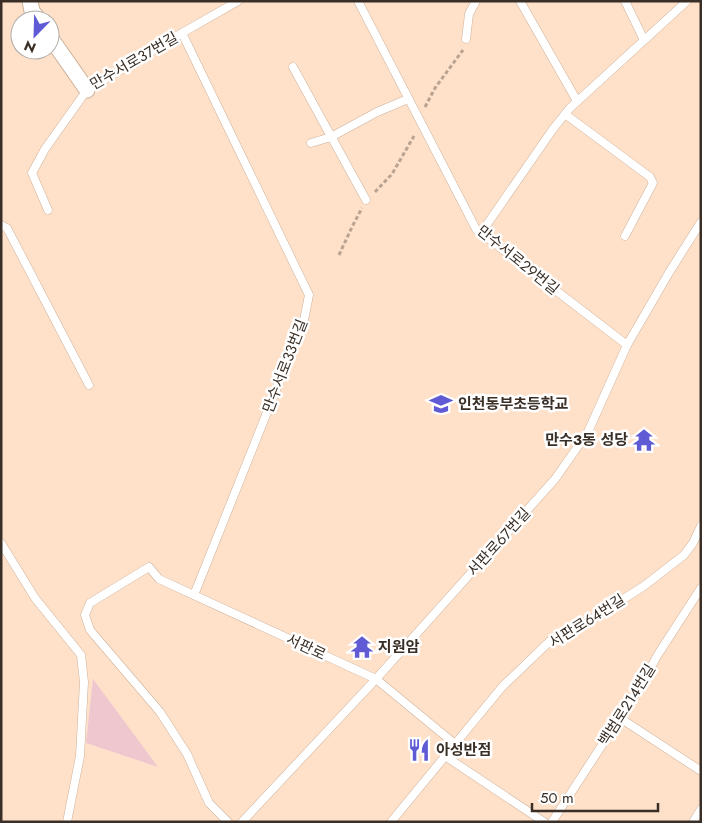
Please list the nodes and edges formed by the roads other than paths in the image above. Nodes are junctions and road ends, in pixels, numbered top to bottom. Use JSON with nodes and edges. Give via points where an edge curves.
{"nodes":[{"id":1,"x":238,"y":1,"type":"edge"},
{"id":2,"x":358,"y":1,"type":"edge"},
{"id":3,"x":476,"y":1,"type":"edge"},
{"id":4,"x":520,"y":1,"type":"edge"},
{"id":5,"x":625,"y":1,"type":"edge"},
{"id":6,"x":687,"y":1,"type":"edge"},
{"id":7,"x":182,"y":33,"type":"junction"},
{"id":8,"x":466,"y":39,"type":"road end"},
{"id":9,"x":644,"y":40,"type":"junction"},
{"id":10,"x":60,"y":51,"type":"edge"},
{"id":11,"x":293,"y":67,"type":"dead end"},
{"id":12,"x":87,"y":90,"type":"junction"},
{"id":13,"x":408,"y":99,"type":"junction"},
{"id":14,"x":577,"y":101,"type":"junction"},
{"id":15,"x":564,"y":114,"type":"junction"},
{"id":16,"x":331,"y":137,"type":"junction"},
{"id":17,"x":311,"y":143,"type":"dead end"},
{"id":18,"x":366,"y":200,"type":"road end"},
{"id":19,"x":48,"y":210,"type":"dead end"},
{"id":20,"x":701,"y":222,"type":"edge"},
{"id":21,"x":1,"y":225,"type":"edge"},
{"id":22,"x":481,"y":233,"type":"junction"},
{"id":23,"x":625,"y":236,"type":"dead end"},
{"id":24,"x":627,"y":345,"type":"junction"},
{"id":25,"x":89,"y":385,"type":"dead end"},
{"id":26,"x":701,"y":526,"type":"edge"},
{"id":27,"x":1,"y":543,"type":"edge"},
{"id":28,"x":701,"y":588,"type":"edge"},
{"id":29,"x":194,"y":596,"type":"junction"},
{"id":30,"x":376,"y":679,"type":"junction"},
{"id":31,"x":620,"y":718,"type":"junction"},
{"id":32,"x":455,"y":744,"type":"junction"},
{"id":33,"x":445,"y":756,"type":"junction"},
{"id":34,"x":701,"y":772,"type":"edge"},
{"id":35,"x":701,"y":809,"type":"edge"},
{"id":36,"x":67,"y":822,"type":"edge"},
{"id":37,"x":228,"y":822,"type":"edge"},
{"id":38,"x":242,"y":822,"type":"edge"},
{"id":39,"x":391,"y":822,"type":"edge"},
{"id":40,"x":544,"y":822,"type":"edge"},
{"id":41,"x":552,"y":822,"type":"edge"},
{"id":42,"x":692,"y":822,"type":"edge"}],
"edges":[{"from":1,"to":7,"type":"lane","name":"만수서로37번길"},
{"from":2,"to":13,"type":"lane","name":"만수서로29번길"},
{"from":3,"to":8,"type":"lane","via":[[469,14]]},
{"from":4,"to":14,"type":"lane"},
{"from":5,"to":9,"type":"lane"},
{"from":6,"to":9,"type":"lane"},
{"from":7,"to":12,"type":"lane","name":"만수서로37번길"},
{"from":7,"to":29,"type":"lane","name":"만수서로33번길","via":[[309,295],[304,320]]},
{"from":9,"to":14,"type":"lane"},
{"from":10,"to":12,"type":"street","name":"만수서로37번길"},
{"from":11,"to":16,"type":"lane"},
{"from":12,"to":19,"type":"lane","via":[[32,173]]},
{"from":13,"to":16,"type":"lane"},
{"from":13,"to":22,"type":"lane","name":"만수서로29번길"},
{"from":14,"to":15,"type":"lane"},
{"from":15,"to":22,"type":"lane"},
{"from":15,"to":23,"type":"lane","via":[[650,177],[653,183]]},
{"from":16,"to":17,"type":"lane"},
{"from":16,"to":18,"type":"lane"},
{"from":20,"to":24,"type":"lane","name":"서판로67번길"},
{"from":21,"to":25,"type":"lane","via":[[7,228]]},
{"from":22,"to":24,"type":"lane","name":"만수서로29번길"},
{"from":24,"to":30,"type":"lane","name":"서판로67번길","via":[[588,432],[555,479]]},
{"from":26,"to":32,"type":"lane","name":"서판로64번길","via":[[684,555],[644,586],[550,642],[502,687]]},
{"from":27,"to":36,"type":"lane","via":[[34,598],[81,655],[84,682],[80,756]]},
{"from":28,"to":31,"type":"lane","name":"백범로214번길"},
{"from":29,"to":30,"type":"lane","name":"서판로"},
{"from":29,"to":37,"type":"lane","name":"서판로","via":[[159,579],[148,567],[90,603],[85,615],[90,630],[160,712],[187,754],[209,803]]},
{"from":30,"to":32,"type":"lane","name":"서판로"},
{"from":30,"to":38,"type":"lane","name":"서판로67번길"},
{"from":31,"to":34,"type":"lane"},
{"from":31,"to":41,"type":"lane","name":"백범로214번길"},
{"from":32,"to":33,"type":"lane","name":"서판로64번길"},
{"from":33,"to":39,"type":"lane","name":"서판로64번길"},
{"from":33,"to":40,"type":"lane"},
{"from":35,"to":42,"type":"lane"}]}
